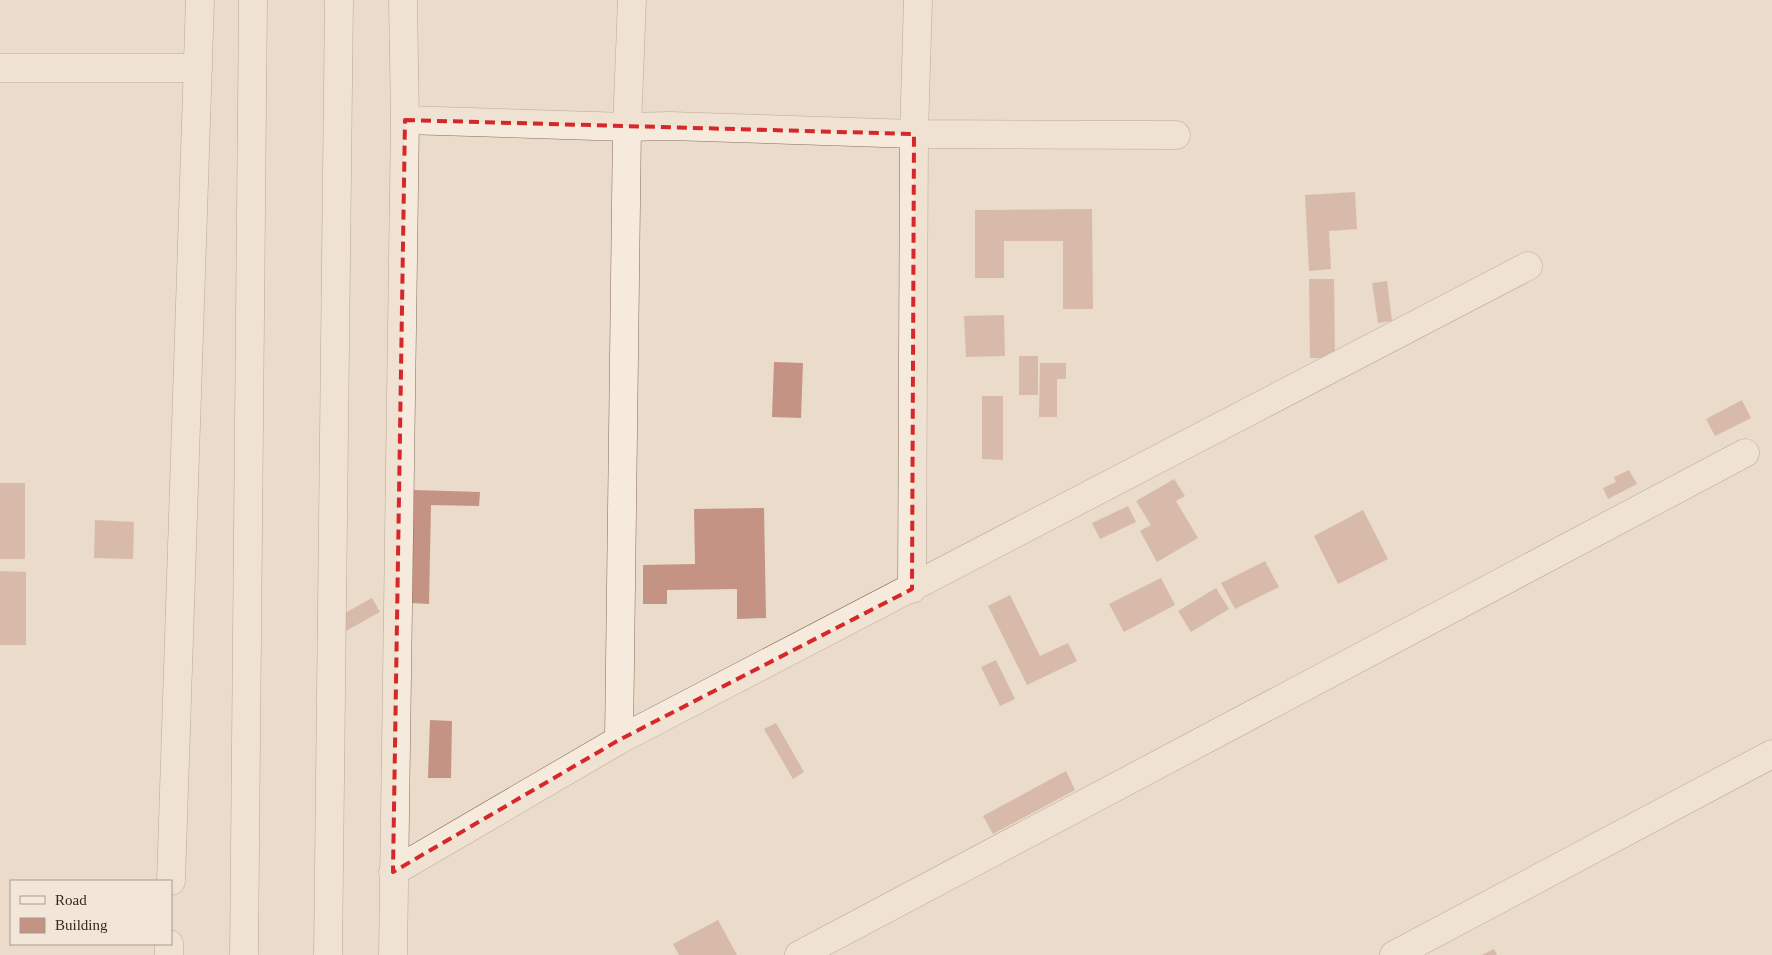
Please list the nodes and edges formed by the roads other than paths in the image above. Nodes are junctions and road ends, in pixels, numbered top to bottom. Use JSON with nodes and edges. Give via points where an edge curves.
{"nodes":[{"id":1,"x":200,"y":0,"type":"edge"},
{"id":2,"x":253,"y":0,"type":"edge"},
{"id":3,"x":338,"y":0,"type":"edge"},
{"id":4,"x":403,"y":0,"type":"edge"},
{"id":5,"x":632,"y":0,"type":"edge"},
{"id":6,"x":918,"y":0,"type":"edge"},
{"id":7,"x":0,"y":68,"type":"edge"},
{"id":8,"x":198,"y":68,"type":"junction"},
{"id":9,"x":405,"y":120,"type":"junction"},
{"id":10,"x":627,"y":127,"type":"junction"},
{"id":11,"x":914,"y":134,"type":"junction"},
{"id":12,"x":1176,"y":135,"type":"dead end"},
{"id":13,"x":1528,"y":266,"type":"dead end"},
{"id":14,"x":1745,"y":453,"type":"dead end"},
{"id":15,"x":912,"y":589,"type":"junction"},
{"id":16,"x":619,"y":740,"type":"junction"},
{"id":17,"x":1772,"y":754,"type":"edge"},
{"id":18,"x":393,"y":872,"type":"junction"},
{"id":19,"x":171,"y":880,"type":"edge"},
{"id":20,"x":244,"y":955,"type":"edge"},
{"id":21,"x":328,"y":955,"type":"edge"},
{"id":22,"x":392,"y":955,"type":"edge"},
{"id":23,"x":798,"y":955,"type":"edge"},
{"id":24,"x":1394,"y":955,"type":"edge"}],
"edges":[{"from":1,"to":8,"type":"street"},
{"from":2,"to":20,"type":"street"},
{"from":3,"to":21,"type":"street"},
{"from":4,"to":9,"type":"street"},
{"from":5,"to":10,"type":"street"},
{"from":6,"to":11,"type":"street"},
{"from":7,"to":8,"type":"street"},
{"from":8,"to":19,"type":"street"},
{"from":9,"to":10,"type":"street"},
{"from":9,"to":18,"type":"street"},
{"from":10,"to":11,"type":"street"},
{"from":10,"to":16,"type":"street"},
{"from":11,"to":12,"type":"street"},
{"from":11,"to":15,"type":"street"},
{"from":13,"to":15,"type":"street"},
{"from":14,"to":23,"type":"street"},
{"from":15,"to":16,"type":"street"},
{"from":16,"to":18,"type":"street"},
{"from":17,"to":24,"type":"street"},
{"from":18,"to":22,"type":"street"}]}
